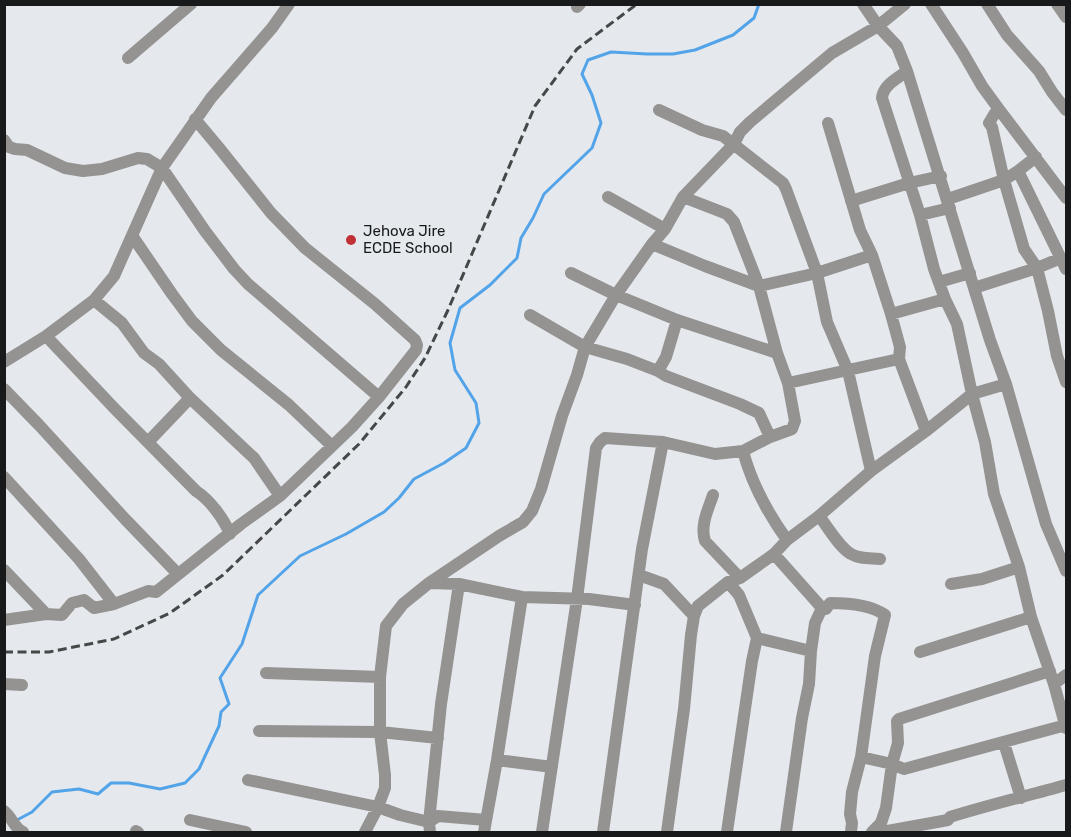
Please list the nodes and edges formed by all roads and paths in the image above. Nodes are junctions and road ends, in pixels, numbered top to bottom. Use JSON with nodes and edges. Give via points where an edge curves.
{"nodes":[{"id":1,"x":191,"y":4,"type":"edge"},
{"id":2,"x":289,"y":4,"type":"edge"},
{"id":3,"x":863,"y":4,"type":"edge"},
{"id":4,"x":905,"y":4,"type":"edge"},
{"id":5,"x":931,"y":4,"type":"edge"},
{"id":6,"x":987,"y":4,"type":"edge"},
{"id":7,"x":1057,"y":4,"type":"edge"},
{"id":8,"x":1066,"y":17,"type":"edge"},
{"id":9,"x":878,"y":26,"type":"junction"},
{"id":10,"x":128,"y":58,"type":"dead end"},
{"id":11,"x":907,"y":71,"type":"junction"},
{"id":12,"x":998,"y":108,"type":"junction"},
{"id":13,"x":659,"y":110,"type":"dead end"},
{"id":14,"x":1066,"y":110,"type":"edge"},
{"id":15,"x":195,"y":119,"type":"junction"},
{"id":16,"x":828,"y":123,"type":"dead end"},
{"id":17,"x":4,"y":140,"type":"edge"},
{"id":18,"x":734,"y":144,"type":"junction"},
{"id":19,"x":1036,"y":157,"type":"junction"},
{"id":20,"x":162,"y":168,"type":"junction"},
{"id":21,"x":1018,"y":171,"type":"junction"},
{"id":22,"x":940,"y":176,"type":"junction"},
{"id":23,"x":1004,"y":180,"type":"junction"},
{"id":24,"x":909,"y":183,"type":"junction"},
{"id":25,"x":608,"y":197,"type":"dead end"},
{"id":26,"x":683,"y":197,"type":"junction"},
{"id":27,"x":1066,"y":198,"type":"edge"},
{"id":28,"x":851,"y":201,"type":"junction"},
{"id":29,"x":949,"y":204,"type":"junction"},
{"id":30,"x":920,"y":215,"type":"junction"},
{"id":31,"x":665,"y":229,"type":"junction"},
{"id":32,"x":133,"y":237,"type":"junction"},
{"id":33,"x":652,"y":244,"type":"junction"},
{"id":34,"x":872,"y":255,"type":"junction"},
{"id":35,"x":1065,"y":266,"type":"edge"},
{"id":36,"x":1037,"y":268,"type":"junction"},
{"id":37,"x":571,"y":273,"type":"dead end"},
{"id":38,"x":817,"y":273,"type":"junction"},
{"id":39,"x":970,"y":273,"type":"junction"},
{"id":40,"x":939,"y":282,"type":"junction"},
{"id":41,"x":759,"y":286,"type":"junction"},
{"id":42,"x":974,"y":288,"type":"junction"},
{"id":43,"x":616,"y":295,"type":"junction"},
{"id":44,"x":945,"y":299,"type":"junction"},
{"id":45,"x":94,"y":300,"type":"junction"},
{"id":46,"x":891,"y":314,"type":"junction"},
{"id":47,"x":530,"y":315,"type":"dead end"},
{"id":48,"x":676,"y":320,"type":"junction"},
{"id":49,"x":46,"y":336,"type":"junction"},
{"id":50,"x":585,"y":347,"type":"junction"},
{"id":51,"x":777,"y":353,"type":"junction"},
{"id":52,"x":899,"y":359,"type":"junction"},
{"id":53,"x":4,"y":362,"type":"edge"},
{"id":54,"x":658,"y":371,"type":"junction"},
{"id":55,"x":848,"y":371,"type":"junction"},
{"id":56,"x":1066,"y":382,"type":"edge"},
{"id":57,"x":788,"y":383,"type":"junction"},
{"id":58,"x":1006,"y":384,"type":"junction"},
{"id":59,"x":4,"y":389,"type":"edge"},
{"id":60,"x":972,"y":394,"type":"junction"},
{"id":61,"x":379,"y":397,"type":"junction"},
{"id":62,"x":190,"y":398,"type":"junction"},
{"id":63,"x":926,"y":431,"type":"junction"},
{"id":64,"x":770,"y":437,"type":"junction"},
{"id":65,"x":148,"y":442,"type":"junction"},
{"id":66,"x":663,"y":442,"type":"junction"},
{"id":67,"x":332,"y":446,"type":"junction"},
{"id":68,"x":743,"y":451,"type":"junction"},
{"id":69,"x":871,"y":471,"type":"junction"},
{"id":70,"x":4,"y":477,"type":"edge"},
{"id":71,"x":713,"y":495,"type":"dead end"},
{"id":72,"x":280,"y":496,"type":"junction"},
{"id":73,"x":819,"y":516,"type":"junction"},
{"id":74,"x":230,"y":534,"type":"junction"},
{"id":75,"x":787,"y":540,"type":"junction"},
{"id":76,"x":774,"y":554,"type":"junction"},
{"id":77,"x":879,"y":559,"type":"dead end"},
{"id":78,"x":1019,"y":567,"type":"junction"},
{"id":79,"x":4,"y":570,"type":"edge"},
{"id":80,"x":1066,"y":571,"type":"edge"},
{"id":81,"x":178,"y":574,"type":"junction"},
{"id":82,"x":639,"y":575,"type":"junction"},
{"id":83,"x":734,"y":580,"type":"junction"},
{"id":84,"x":429,"y":583,"type":"junction"},
{"id":85,"x":459,"y":584,"type":"junction"},
{"id":86,"x":951,"y":584,"type":"dead end"},
{"id":87,"x":522,"y":597,"type":"junction"},
{"id":88,"x":577,"y":599,"type":"junction"},
{"id":89,"x":114,"y":604,"type":"junction"},
{"id":90,"x":634,"y":605,"type":"junction"},
{"id":91,"x":822,"y":608,"type":"junction"},
{"id":92,"x":46,"y":614,"type":"junction"},
{"id":93,"x":694,"y":616,"type":"junction"},
{"id":94,"x":1031,"y":617,"type":"junction"},
{"id":95,"x":4,"y":620,"type":"edge"},
{"id":96,"x":757,"y":638,"type":"junction"},
{"id":97,"x":811,"y":651,"type":"junction"},
{"id":98,"x":920,"y":652,"type":"dead end"},
{"id":99,"x":1050,"y":671,"type":"junction"},
{"id":100,"x":266,"y":673,"type":"dead end"},
{"id":101,"x":1066,"y":675,"type":"edge"},
{"id":102,"x":380,"y":677,"type":"junction"},
{"id":103,"x":4,"y":684,"type":"edge"},
{"id":104,"x":1054,"y":684,"type":"junction"},
{"id":105,"x":22,"y":685,"type":"dead end"},
{"id":106,"x":1066,"y":726,"type":"edge"},
{"id":107,"x":259,"y":731,"type":"dead end"},
{"id":108,"x":380,"y":732,"type":"junction"},
{"id":109,"x":438,"y":738,"type":"junction"},
{"id":110,"x":1004,"y":743,"type":"junction"},
{"id":111,"x":861,"y":757,"type":"junction"},
{"id":112,"x":497,"y":760,"type":"junction"},
{"id":113,"x":892,"y":764,"type":"junction"},
{"id":114,"x":552,"y":766,"type":"junction"},
{"id":115,"x":248,"y":780,"type":"dead end"},
{"id":116,"x":1066,"y":785,"type":"edge"},
{"id":117,"x":1021,"y":798,"type":"junction"},
{"id":118,"x":378,"y":807,"type":"junction"},
{"id":119,"x":8,"y":814,"type":"edge"},
{"id":120,"x":190,"y":820,"type":"dead end"},
{"id":121,"x":945,"y":820,"type":"junction"},
{"id":122,"x":485,"y":826,"type":"edge"},
{"id":123,"x":430,"y":827,"type":"edge"},
{"id":124,"x":21,"y":831,"type":"edge"},
{"id":125,"x":246,"y":832,"type":"edge"},
{"id":126,"x":365,"y":832,"type":"edge"},
{"id":127,"x":542,"y":832,"type":"edge"},
{"id":128,"x":603,"y":832,"type":"edge"},
{"id":129,"x":667,"y":832,"type":"edge"},
{"id":130,"x":727,"y":832,"type":"edge"},
{"id":131,"x":786,"y":832,"type":"edge"},
{"id":132,"x":851,"y":832,"type":"edge"},
{"id":133,"x":872,"y":832,"type":"edge"},
{"id":134,"x":882,"y":832,"type":"edge"},
{"id":135,"x":950,"y":832,"type":"edge"}],
"edges":[{"from":1,"to":10,"type":"street"},
{"from":2,"to":15,"type":"street"},
{"from":3,"to":9,"type":"street"},
{"from":4,"to":9,"type":"street"},
{"from":5,"to":12,"type":"street"},
{"from":6,"to":14,"type":"street"},
{"from":7,"to":8,"type":"street"},
{"from":9,"to":11,"type":"street","via":[[897,45]]},
{"from":9,"to":18,"type":"street","via":[[832,53],[750,122]]},
{"from":11,"to":22,"type":"street"},
{"from":11,"to":24,"type":"street","via":[[887,86],[882,98]]},
{"from":12,"to":19,"type":"street"},
{"from":12,"to":23,"type":"street","via":[[989,123]]},
{"from":13,"to":18,"type":"street"},
{"from":15,"to":20,"type":"street"},
{"from":15,"to":61,"type":"street","via":[[271,213],[305,248],[415,340],[416,350]]},
{"from":16,"to":28,"type":"street"},
{"from":17,"to":20,"type":"street","via":[[9,147],[27,150],[66,168],[102,169],[138,158]]},
{"from":18,"to":26,"type":"street"},
{"from":18,"to":38,"type":"street","via":[[783,183]]},
{"from":19,"to":21,"type":"street"},
{"from":19,"to":27,"type":"street"},
{"from":20,"to":32,"type":"street"},
{"from":20,"to":61,"type":"street","via":[[248,284]]},
{"from":21,"to":23,"type":"street"},
{"from":21,"to":35,"type":"street"},
{"from":22,"to":24,"type":"street"},
{"from":22,"to":29,"type":"street"},
{"from":23,"to":29,"type":"street"},
{"from":23,"to":36,"type":"street","via":[[1024,249]]},
{"from":24,"to":28,"type":"street"},
{"from":24,"to":30,"type":"street"},
{"from":25,"to":31,"type":"street"},
{"from":26,"to":31,"type":"street"},
{"from":26,"to":41,"type":"street","via":[[730,216]]},
{"from":28,"to":34,"type":"street"},
{"from":29,"to":30,"type":"street"},
{"from":29,"to":39,"type":"street"},
{"from":30,"to":40,"type":"street"},
{"from":31,"to":33,"type":"street"},
{"from":32,"to":45,"type":"street","via":[[114,276]]},
{"from":32,"to":67,"type":"street","via":[[192,321]]},
{"from":33,"to":41,"type":"street"},
{"from":33,"to":43,"type":"street"},
{"from":34,"to":38,"type":"street"},
{"from":34,"to":46,"type":"street"},
{"from":35,"to":36,"type":"street","via":[[1061,258]]},
{"from":36,"to":42,"type":"street"},
{"from":36,"to":56,"type":"street"},
{"from":37,"to":43,"type":"street"},
{"from":38,"to":41,"type":"street"},
{"from":38,"to":55,"type":"street","via":[[827,322]]},
{"from":39,"to":40,"type":"street"},
{"from":39,"to":42,"type":"street"},
{"from":40,"to":44,"type":"street"},
{"from":41,"to":51,"type":"street"},
{"from":42,"to":58,"type":"street"},
{"from":43,"to":48,"type":"street"},
{"from":43,"to":50,"type":"street"},
{"from":44,"to":46,"type":"street"},
{"from":44,"to":60,"type":"street","via":[[957,324]]},
{"from":45,"to":49,"type":"street"},
{"from":45,"to":62,"type":"street","via":[[122,323],[144,353]]},
{"from":46,"to":52,"type":"street","via":[[900,347]]},
{"from":47,"to":50,"type":"street"},
{"from":48,"to":51,"type":"street"},
{"from":48,"to":54,"type":"street"},
{"from":49,"to":53,"type":"street"},
{"from":49,"to":65,"type":"street"},
{"from":50,"to":54,"type":"street"},
{"from":50,"to":84,"type":"street","via":[[532,511],[523,522]]},
{"from":51,"to":57,"type":"street"},
{"from":52,"to":55,"type":"street"},
{"from":52,"to":63,"type":"street"},
{"from":54,"to":64,"type":"street","via":[[759,413]]},
{"from":55,"to":57,"type":"street"},
{"from":55,"to":69,"type":"street"},
{"from":57,"to":64,"type":"street","via":[[795,425]]},
{"from":58,"to":60,"type":"street"},
{"from":58,"to":80,"type":"street","via":[[1046,524]]},
{"from":59,"to":81,"type":"street"},
{"from":60,"to":63,"type":"street"},
{"from":60,"to":78,"type":"street","via":[[994,494]]},
{"from":61,"to":67,"type":"street"},
{"from":62,"to":65,"type":"street"},
{"from":62,"to":72,"type":"street","via":[[254,458]]},
{"from":63,"to":69,"type":"street"},
{"from":64,"to":68,"type":"street"},
{"from":65,"to":74,"type":"street","via":[[204,496]]},
{"from":66,"to":68,"type":"street","via":[[715,454]]},
{"from":66,"to":82,"type":"street"},
{"from":66,"to":88,"type":"street","via":[[605,438],[596,448]]},
{"from":67,"to":72,"type":"street"},
{"from":68,"to":75,"type":"street","via":[[767,510]]},
{"from":69,"to":73,"type":"street"},
{"from":70,"to":89,"type":"street","via":[[79,559]]},
{"from":71,"to":83,"type":"street","via":[[703,534]]},
{"from":72,"to":74,"type":"street"},
{"from":73,"to":75,"type":"street"},
{"from":73,"to":77,"type":"street","via":[[852,555]]},
{"from":74,"to":81,"type":"street"},
{"from":75,"to":76,"type":"street"},
{"from":76,"to":83,"type":"street"},
{"from":76,"to":91,"type":"street"},
{"from":78,"to":86,"type":"street"},
{"from":78,"to":94,"type":"street"},
{"from":79,"to":92,"type":"street"},
{"from":81,"to":89,"type":"street","via":[[156,592],[148,591]]},
{"from":82,"to":90,"type":"street"},
{"from":82,"to":93,"type":"street","via":[[664,584]]},
{"from":83,"to":93,"type":"street","via":[[698,606]]},
{"from":83,"to":96,"type":"street"},
{"from":84,"to":85,"type":"street"},
{"from":84,"to":102,"type":"street","via":[[403,604],[386,626]]},
{"from":85,"to":87,"type":"street"},
{"from":85,"to":109,"type":"street"},
{"from":87,"to":88,"type":"street"},
{"from":87,"to":112,"type":"street"},
{"from":88,"to":90,"type":"street"},
{"from":88,"to":114,"type":"street"},
{"from":89,"to":92,"type":"street","via":[[94,608],[84,600],[72,603],[62,615]]},
{"from":90,"to":128,"type":"street"},
{"from":91,"to":97,"type":"street","via":[[815,623]]},
{"from":91,"to":111,"type":"street","via":[[830,603],[852,605],[885,615],[875,656]]},
{"from":92,"to":95,"type":"street"},
{"from":93,"to":129,"type":"street"},
{"from":94,"to":98,"type":"street"},
{"from":94,"to":99,"type":"street"},
{"from":96,"to":97,"type":"street"},
{"from":96,"to":130,"type":"street"},
{"from":97,"to":131,"type":"street"},
{"from":99,"to":104,"type":"street"},
{"from":99,"to":113,"type":"street","via":[[902,717],[897,721],[898,743]]},
{"from":100,"to":102,"type":"street"},
{"from":101,"to":104,"type":"street"},
{"from":102,"to":108,"type":"street"},
{"from":103,"to":105,"type":"street"},
{"from":104,"to":106,"type":"street"},
{"from":106,"to":110,"type":"street"},
{"from":107,"to":108,"type":"street"},
{"from":108,"to":109,"type":"street"},
{"from":108,"to":118,"type":"street","via":[[385,788]]},
{"from":109,"to":123,"type":"street"},
{"from":110,"to":113,"type":"street","via":[[904,769]]},
{"from":110,"to":117,"type":"street"},
{"from":111,"to":113,"type":"street"},
{"from":111,"to":132,"type":"street","via":[[852,792]]},
{"from":112,"to":114,"type":"street"},
{"from":112,"to":122,"type":"street"},
{"from":113,"to":133,"type":"street","via":[[886,808],[881,823]]},
{"from":114,"to":127,"type":"street"},
{"from":115,"to":118,"type":"street"},
{"from":116,"to":117,"type":"street"},
{"from":117,"to":121,"type":"street"},
{"from":118,"to":123,"type":"street"},
{"from":118,"to":126,"type":"street"},
{"from":119,"to":124,"type":"street"},
{"from":120,"to":125,"type":"street"},
{"from":121,"to":134,"type":"street"},
{"from":121,"to":135,"type":"street"},
{"from":122,"to":123,"type":"street","via":[[438,816]]}]}
